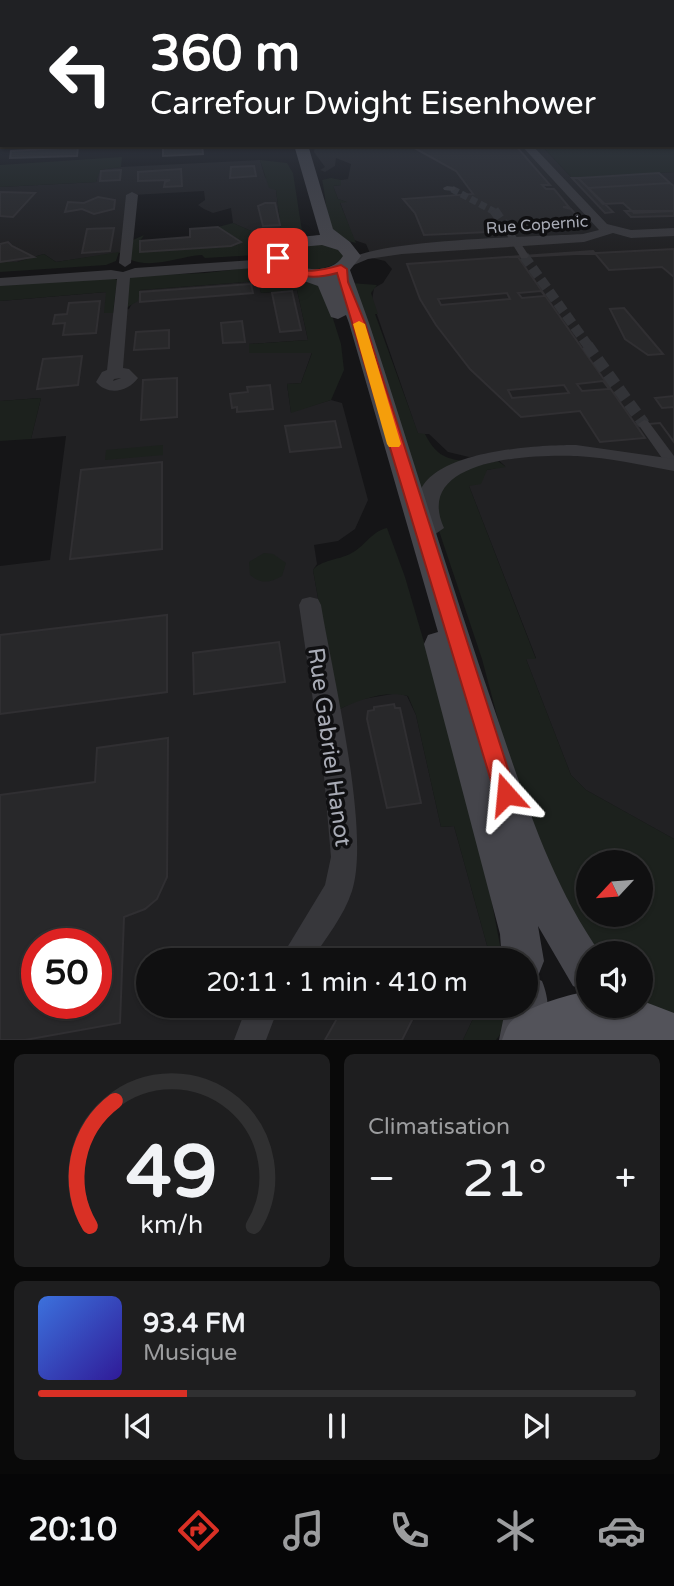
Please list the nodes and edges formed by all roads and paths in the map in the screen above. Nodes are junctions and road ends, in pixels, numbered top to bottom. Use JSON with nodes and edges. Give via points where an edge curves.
{"nodes":[{"id":1,"x":290,"y":156,"type":"edge"},
{"id":2,"x":304,"y":156,"type":"edge"},
{"id":3,"x":536,"y":156,"type":"edge"},
{"id":4,"x":132,"y":195,"type":"dead end"},
{"id":5,"x":611,"y":230,"type":"junction"},
{"id":6,"x":674,"y":232,"type":"edge"},
{"id":7,"x":511,"y":237,"type":"junction"},
{"id":8,"x":291,"y":245,"type":"junction"},
{"id":9,"x":343,"y":255,"type":"junction"},
{"id":10,"x":524,"y":257,"type":"tunnel mouth"},
{"id":11,"x":123,"y":270,"type":"junction"},
{"id":12,"x":294,"y":271,"type":"junction"},
{"id":13,"x":0,"y":274,"type":"edge"},
{"id":14,"x":0,"y":282,"type":"edge"},
{"id":15,"x":115,"y":372,"type":"dead end"},
{"id":16,"x":645,"y":424,"type":"tunnel mouth"},
{"id":17,"x":674,"y":465,"type":"edge"},
{"id":18,"x":310,"y":605,"type":"dead end"},
{"id":19,"x":447,"y":610,"type":"junction"},
{"id":20,"x":302,"y":948,"type":"edge"},
{"id":21,"x":522,"y":948,"type":"edge"},
{"id":22,"x":576,"y":956,"type":"edge"},
{"id":23,"x":259,"y":1018,"type":"edge"},
{"id":24,"x":527,"y":1018,"type":"edge"},
{"id":25,"x":652,"y":1026,"type":"edge"},
{"id":26,"x":250,"y":1040,"type":"edge"},
{"id":27,"x":524,"y":1040,"type":"edge"}],
"edges":[{"from":1,"to":8,"type":"main road","via":[[306,221],[305,235]]},
{"from":2,"to":9,"type":"main road","via":[[325,231]]},
{"from":3,"to":5,"type":"street","via":[[597,222]]},
{"from":4,"to":11,"type":"street"},
{"from":5,"to":6,"type":"street","name":"Rue Copernic"},
{"from":5,"to":7,"type":"street","name":"Rue Copernic","via":[[590,237]]},
{"from":7,"to":9,"type":"street","name":"Rue Copernic"},
{"from":7,"to":10,"type":"street"},
{"from":8,"to":9,"type":"main road"},
{"from":8,"to":11,"type":"street","via":[[253,257]]},
{"from":8,"to":12,"type":"main road","via":[[278,260]]},
{"from":9,"to":12,"type":"main road","via":[[325,273]]},
{"from":9,"to":19,"type":"main road","via":[[343,282]]},
{"from":11,"to":12,"type":"street","via":[[248,265]]},
{"from":11,"to":13,"type":"street"},
{"from":11,"to":14,"type":"street"},
{"from":11,"to":15,"type":"street"},
{"from":12,"to":21,"type":"main road","via":[[323,281],[331,290],[477,774]]},
{"from":16,"to":17,"type":"street"},
{"from":17,"to":19,"type":"street","via":[[577,451],[494,456],[454,468],[437,479],[426,505],[453,591]]},
{"from":18,"to":20,"type":"street","name":"Rue Gabriel Hanot","via":[[345,857],[338,890]]},
{"from":19,"to":22,"type":"main road","via":[[506,794]]},
{"from":23,"to":26,"type":"street"},
{"from":24,"to":27,"type":"main road"},
{"from":25,"to":27,"type":"main road","via":[[599,1014],[570,1017]]}]}
